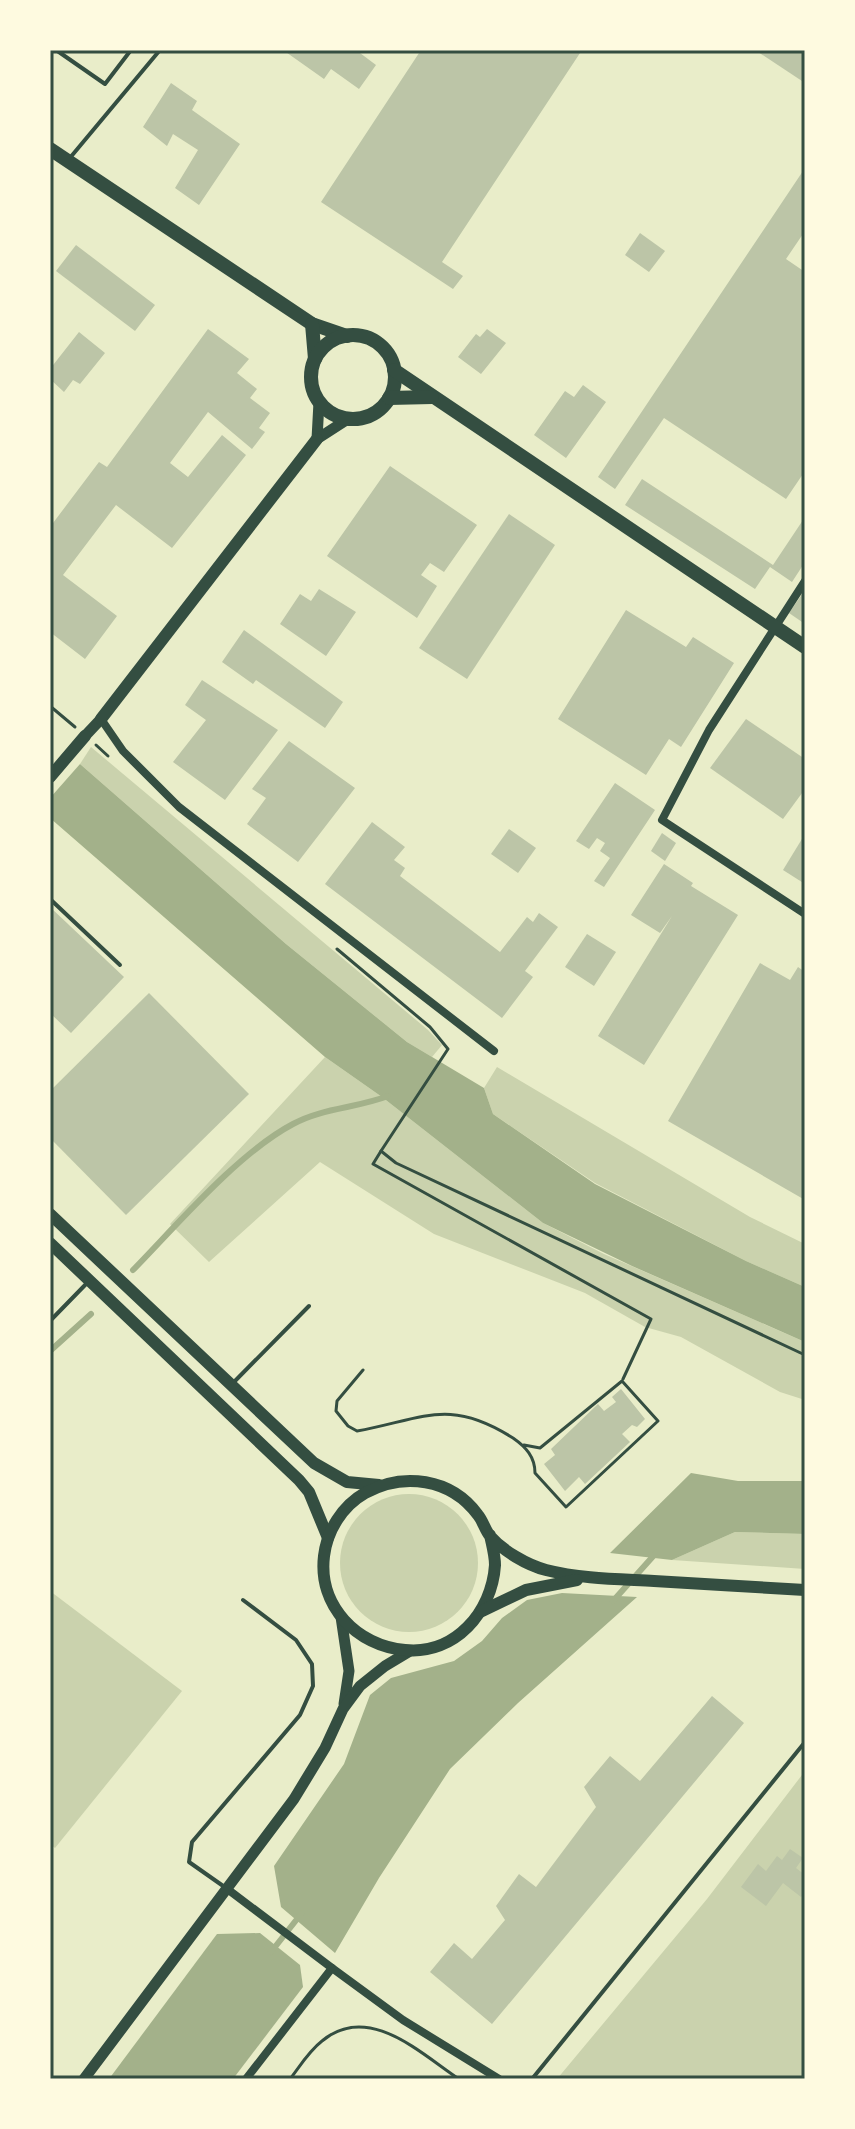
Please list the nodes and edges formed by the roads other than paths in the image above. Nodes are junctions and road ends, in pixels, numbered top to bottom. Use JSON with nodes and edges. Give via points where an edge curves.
{"nodes":[{"id":1,"x":56,"y":50,"type":"edge"},
{"id":2,"x":131,"y":50,"type":"edge"},
{"id":3,"x":160,"y":50,"type":"edge"},
{"id":4,"x":50,"y":149,"type":"edge"},
{"id":5,"x":67,"y":161,"type":"junction"},
{"id":6,"x":312,"y":324,"type":"junction"},
{"id":7,"x":347,"y":336,"type":"junction"},
{"id":8,"x":315,"y":359,"type":"junction"},
{"id":9,"x":394,"y":370,"type":"junction"},
{"id":10,"x":432,"y":397,"type":"junction"},
{"id":11,"x":389,"y":398,"type":"junction"},
{"id":12,"x":319,"y":402,"type":"junction"},
{"id":13,"x":348,"y":419,"type":"junction"},
{"id":14,"x":317,"y":439,"type":"junction"},
{"id":15,"x":805,"y":581,"type":"edge"},
{"id":16,"x":776,"y":627,"type":"junction"},
{"id":17,"x":805,"y":647,"type":"edge"},
{"id":18,"x":101,"y":719,"type":"junction"},
{"id":19,"x":85,"y":736,"type":"joint"},
{"id":20,"x":50,"y":777,"type":"edge"},
{"id":21,"x":50,"y":899,"type":"edge"},
{"id":22,"x":805,"y":914,"type":"edge"},
{"id":23,"x":120,"y":965,"type":"dead end"},
{"id":24,"x":494,"y":1051,"type":"dead end"},
{"id":25,"x":50,"y":1214,"type":"edge"},
{"id":26,"x":50,"y":1243,"type":"edge"},
{"id":27,"x":90,"y":1280,"type":"junction"},
{"id":28,"x":309,"y":1306,"type":"dead end"},
{"id":29,"x":50,"y":1321,"type":"edge"},
{"id":30,"x":231,"y":1385,"type":"junction"},
{"id":31,"x":379,"y":1485,"type":"junction"},
{"id":32,"x":490,"y":1535,"type":"junction"},
{"id":33,"x":328,"y":1538,"type":"junction"},
{"id":34,"x":588,"y":1578,"type":"junction"},
{"id":35,"x":805,"y":1590,"type":"edge"},
{"id":36,"x":243,"y":1600,"type":"dead end"},
{"id":37,"x":482,"y":1611,"type":"junction"},
{"id":38,"x":341,"y":1617,"type":"junction"},
{"id":39,"x":410,"y":1651,"type":"junction"},
{"id":40,"x":343,"y":1709,"type":"junction"},
{"id":41,"x":805,"y":1742,"type":"edge"},
{"id":42,"x":226,"y":1888,"type":"junction"},
{"id":43,"x":332,"y":1968,"type":"junction"},
{"id":44,"x":84,"y":2079,"type":"edge"},
{"id":45,"x":246,"y":2079,"type":"edge"},
{"id":46,"x":499,"y":2079,"type":"edge"},
{"id":47,"x":532,"y":2079,"type":"edge"}],
"edges":[{"from":1,"to":2,"type":"lane","via":[[105,84]]},
{"from":3,"to":5,"type":"lane"},
{"from":4,"to":5,"type":"main road"},
{"from":5,"to":6,"type":"main road"},
{"from":6,"to":7,"type":"main road"},
{"from":6,"to":8,"type":"main road"},
{"from":7,"to":8,"type":"main road","via":[[328,344]]},
{"from":7,"to":9,"type":"main road","via":[[377,343]]},
{"from":8,"to":12,"type":"main road","via":[[311,381]]},
{"from":9,"to":10,"type":"main road"},
{"from":9,"to":11,"type":"main road"},
{"from":10,"to":11,"type":"main road"},
{"from":10,"to":16,"type":"main road"},
{"from":11,"to":13,"type":"main road","via":[[371,415]]},
{"from":12,"to":13,"type":"main road"},
{"from":12,"to":14,"type":"street"},
{"from":13,"to":14,"type":"street"},
{"from":14,"to":18,"type":"main road"},
{"from":15,"to":16,"type":"street"},
{"from":16,"to":17,"type":"main road"},
{"from":16,"to":22,"type":"street","via":[[709,730],[662,820]]},
{"from":18,"to":19,"type":"street"},
{"from":18,"to":24,"type":"street","via":[[123,751],[179,807]]},
{"from":19,"to":20,"type":"main road"},
{"from":21,"to":23,"type":"lane"},
{"from":25,"to":30,"type":"main road"},
{"from":26,"to":27,"type":"main road"},
{"from":27,"to":29,"type":"lane"},
{"from":27,"to":33,"type":"main road","via":[[299,1480]]},
{"from":28,"to":30,"type":"lane"},
{"from":30,"to":31,"type":"main road","via":[[329,1474]]},
{"from":31,"to":32,"type":"main road","via":[[412,1480],[445,1487],[479,1515]]},
{"from":31,"to":33,"type":"main road","via":[[339,1515]]},
{"from":32,"to":34,"type":"main road","via":[[529,1564]]},
{"from":32,"to":37,"type":"main road","via":[[495,1561]]},
{"from":33,"to":38,"type":"main road","via":[[324,1579]]},
{"from":34,"to":35,"type":"main road"},
{"from":34,"to":37,"type":"main road","via":[[526,1590]]},
{"from":36,"to":42,"type":"lane","via":[[296,1640],[312,1664],[313,1686],[300,1715],[192,1842],[189,1862]]},
{"from":37,"to":39,"type":"main road","via":[[451,1640]]},
{"from":38,"to":39,"type":"main road","via":[[372,1642]]},
{"from":38,"to":40,"type":"street","via":[[349,1671]]},
{"from":39,"to":40,"type":"street","via":[[360,1686]]},
{"from":40,"to":42,"type":"street","via":[[294,1799]]},
{"from":41,"to":47,"type":"lane"},
{"from":42,"to":43,"type":"street"},
{"from":42,"to":44,"type":"street"},
{"from":43,"to":45,"type":"street"},
{"from":43,"to":46,"type":"street","via":[[421,2032]]}]}
